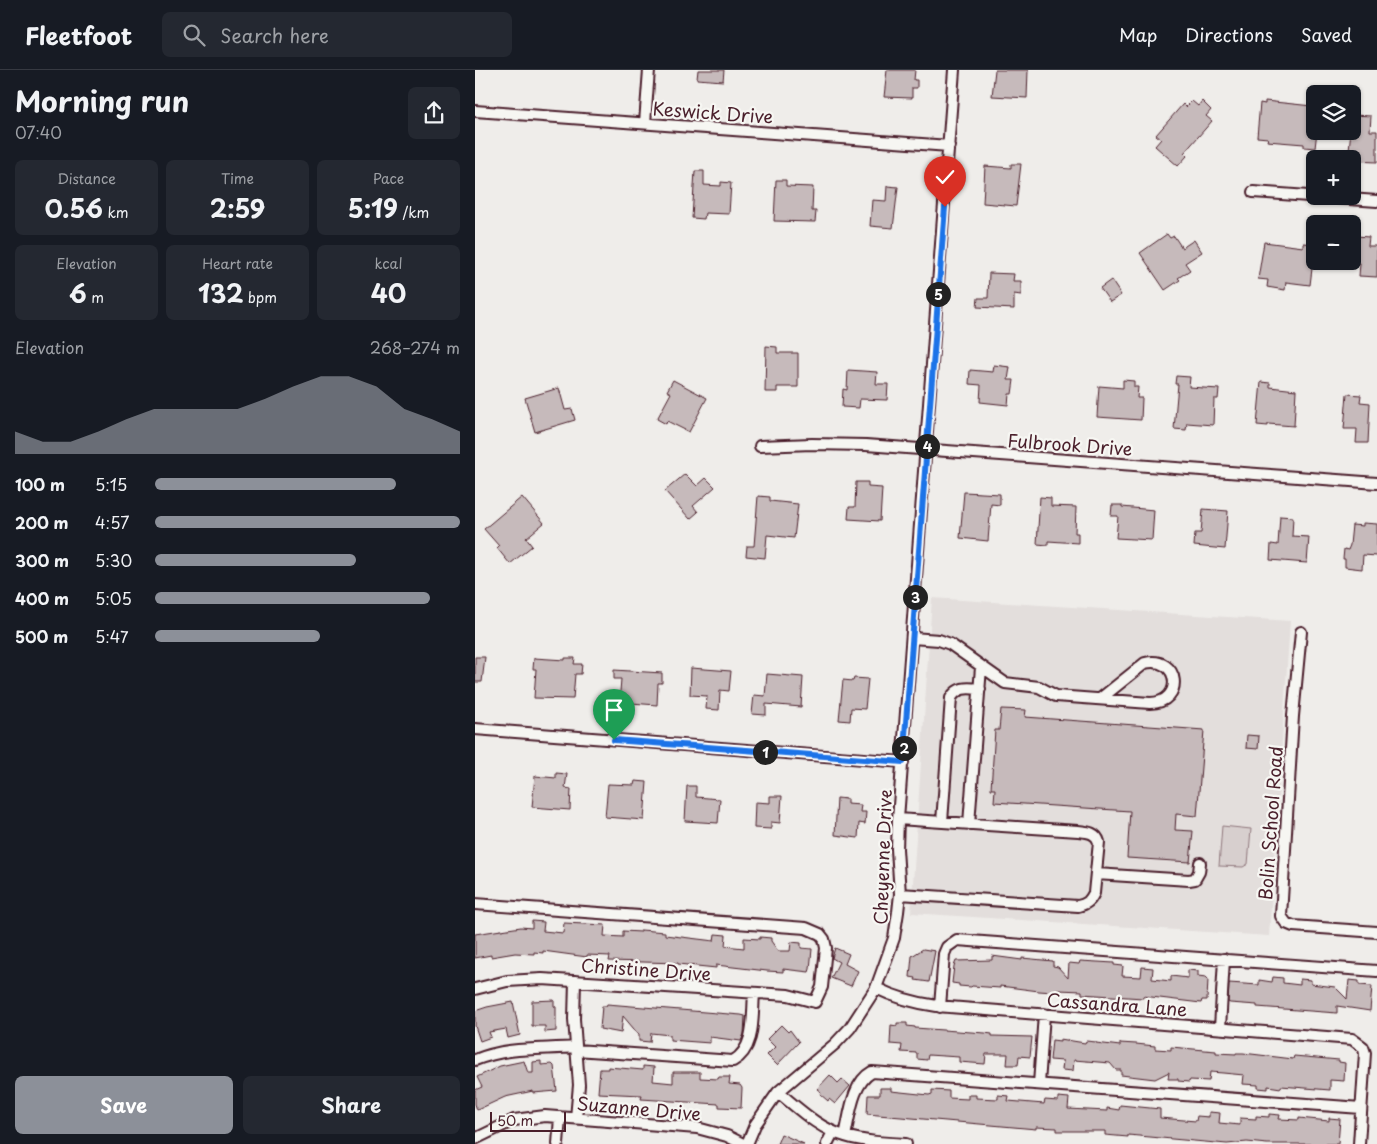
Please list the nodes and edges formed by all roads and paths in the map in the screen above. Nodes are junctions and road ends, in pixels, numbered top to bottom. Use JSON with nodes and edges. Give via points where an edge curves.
{"nodes":[{"id":1,"x":649,"y":70,"type":"edge"},
{"id":2,"x":954,"y":70,"type":"edge"},
{"id":3,"x":475,"y":111,"type":"edge"},
{"id":4,"x":645,"y":123,"type":"junction"},
{"id":5,"x":949,"y":146,"type":"junction"},
{"id":6,"x":1253,"y":192,"type":"dead end"},
{"id":7,"x":1377,"y":201,"type":"edge"},
{"id":8,"x":760,"y":446,"type":"dead end"},
{"id":9,"x":927,"y":450,"type":"junction"},
{"id":10,"x":1377,"y":483,"type":"edge"},
{"id":11,"x":1301,"y":632,"type":"dead end"},
{"id":12,"x":912,"y":638,"type":"junction"},
{"id":13,"x":981,"y":667,"type":"junction"},
{"id":14,"x":980,"y":689,"type":"junction"},
{"id":15,"x":1100,"y":699,"type":"junction"},
{"id":16,"x":475,"y":730,"type":"edge"},
{"id":17,"x":903,"y":762,"type":"junction"},
{"id":18,"x":898,"y":819,"type":"junction"},
{"id":19,"x":942,"y":822,"type":"junction"},
{"id":20,"x":969,"y":824,"type":"junction"},
{"id":21,"x":1200,"y":863,"type":"dead end"},
{"id":22,"x":1096,"y":874,"type":"junction"},
{"id":23,"x":900,"y":894,"type":"junction"},
{"id":24,"x":475,"y":904,"type":"edge"},
{"id":25,"x":1377,"y":932,"type":"edge"},
{"id":26,"x":1224,"y":960,"type":"junction"},
{"id":27,"x":1377,"y":971,"type":"edge"},
{"id":28,"x":575,"y":981,"type":"junction"},
{"id":29,"x":876,"y":988,"type":"junction"},
{"id":30,"x":475,"y":989,"type":"edge"},
{"id":31,"x":754,"y":993,"type":"junction"},
{"id":32,"x":940,"y":1007,"type":"junction"},
{"id":33,"x":1044,"y":1014,"type":"junction"},
{"id":34,"x":1219,"y":1028,"type":"junction"},
{"id":35,"x":576,"y":1049,"type":"junction"},
{"id":36,"x":475,"y":1060,"type":"edge"},
{"id":37,"x":1039,"y":1084,"type":"junction"},
{"id":38,"x":778,"y":1092,"type":"junction"},
{"id":39,"x":1361,"y":1108,"type":"junction"},
{"id":40,"x":560,"y":1117,"type":"junction"},
{"id":41,"x":576,"y":1118,"type":"junction"},
{"id":42,"x":833,"y":1132,"type":"junction"},
{"id":43,"x":845,"y":1136,"type":"junction"},
{"id":44,"x":476,"y":1141,"type":"edge"},
{"id":45,"x":558,"y":1144,"type":"edge"},
{"id":46,"x":743,"y":1144,"type":"edge"},
{"id":47,"x":747,"y":1144,"type":"edge"},
{"id":48,"x":827,"y":1144,"type":"edge"},
{"id":49,"x":906,"y":1144,"type":"edge"},
{"id":50,"x":1359,"y":1144,"type":"edge"}],
"edges":[{"from":1,"to":4,"type":"street"},
{"from":2,"to":5,"type":"street","name":"Cheyenne Drive"},
{"from":3,"to":4,"type":"street","name":"Keswick Drive"},
{"from":4,"to":5,"type":"street","name":"Keswick Drive"},
{"from":5,"to":9,"type":"street","name":"Cheyenne Drive"},
{"from":6,"to":7,"type":"street"},
{"from":8,"to":9,"type":"street","name":"Fulbrook Drive","via":[[840,444]]},
{"from":9,"to":10,"type":"street","name":"Fulbrook Drive"},
{"from":9,"to":12,"type":"street","name":"Cheyenne Drive"},
{"from":11,"to":25,"type":"street","name":"Bolin School Road","via":[[1281,916],[1293,926]]},
{"from":12,"to":13,"type":"street","via":[[950,644]]},
{"from":12,"to":17,"type":"street","name":"Cheyenne Drive"},
{"from":13,"to":14,"type":"street"},
{"from":13,"to":15,"type":"street","via":[[1010,685],[1039,687],[1056,696]]},
{"from":14,"to":19,"type":"street","via":[[963,688],[951,698]]},
{"from":14,"to":20,"type":"street"},
{"from":15,"to":15,"type":"street","via":[[1157,703],[1169,696],[1173,676],[1165,665],[1152,661],[1139,666]]},
{"from":16,"to":17,"type":"street"},
{"from":17,"to":18,"type":"street","name":"Cheyenne Drive"},
{"from":18,"to":19,"type":"street"},
{"from":18,"to":23,"type":"street","name":"Cheyenne Drive"},
{"from":19,"to":20,"type":"street"},
{"from":20,"to":22,"type":"street","via":[[1090,832],[1099,842]]},
{"from":21,"to":22,"type":"street","via":[[1195,879],[1189,880]]},
{"from":22,"to":23,"type":"street","via":[[1091,900],[1078,906]]},
{"from":23,"to":29,"type":"street","name":"Cheyenne Drive","via":[[894,938]]},
{"from":24,"to":31,"type":"street","name":"Christine Drive","via":[[806,928],[820,934],[826,948],[822,987],[815,1002]]},
{"from":26,"to":27,"type":"street"},
{"from":26,"to":32,"type":"street","via":[[957,940],[947,947],[944,954]]},
{"from":26,"to":34,"type":"street"},
{"from":28,"to":30,"type":"street","name":"Christine Drive","via":[[507,981]]},
{"from":28,"to":31,"type":"street","name":"Christine Drive"},
{"from":28,"to":35,"type":"street"},
{"from":29,"to":32,"type":"street","name":"Cassandra Lane","via":[[892,996]]},
{"from":29,"to":38,"type":"street","name":"Cheyenne Drive","via":[[861,1013],[835,1044]]},
{"from":31,"to":35,"type":"street","via":[[748,1046],[733,1061]]},
{"from":32,"to":33,"type":"street","name":"Cassandra Lane"},
{"from":33,"to":34,"type":"street","name":"Cassandra Lane"},
{"from":33,"to":37,"type":"street"},
{"from":34,"to":39,"type":"street","name":"Cassandra Lane","via":[[1345,1037],[1358,1042],[1365,1054]]},
{"from":35,"to":36,"type":"street","via":[[505,1051]]},
{"from":35,"to":41,"type":"street","via":[[579,1085]]},
{"from":37,"to":39,"type":"street"},
{"from":37,"to":43,"type":"street","via":[[873,1072],[858,1084]]},
{"from":38,"to":42,"type":"street"},
{"from":38,"to":47,"type":"street","name":"Cheyenne Drive","via":[[755,1124]]},
{"from":39,"to":50,"type":"street"},
{"from":40,"to":41,"type":"street","name":"Suzanne Drive"},
{"from":40,"to":44,"type":"street","name":"Suzanne Drive","via":[[515,1120]]},
{"from":40,"to":45,"type":"street"},
{"from":41,"to":46,"type":"street","name":"Suzanne Drive","via":[[697,1128]]},
{"from":42,"to":43,"type":"street"},
{"from":42,"to":48,"type":"street"},
{"from":43,"to":49,"type":"street"}]}
